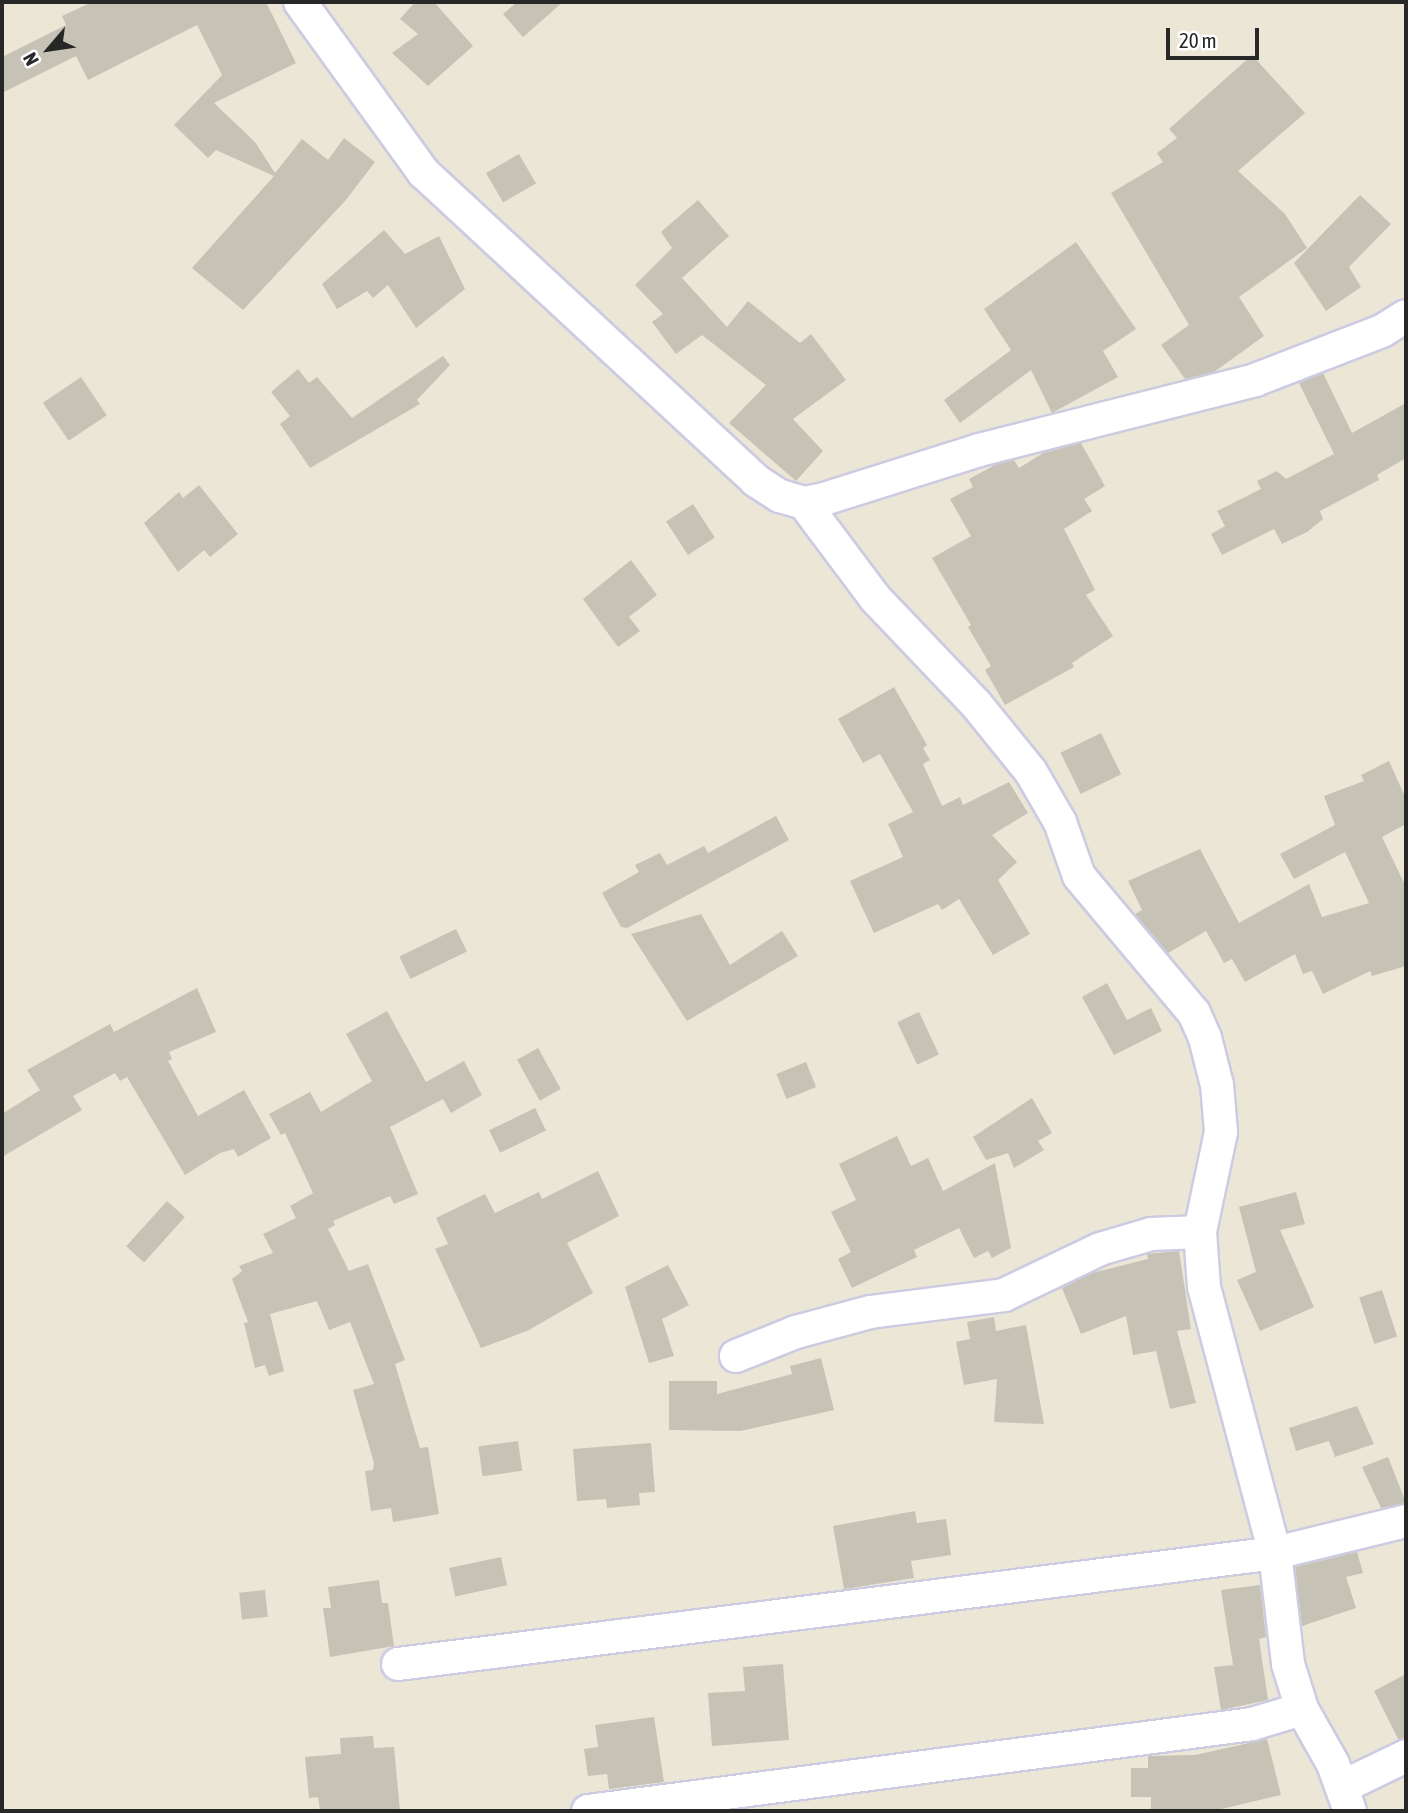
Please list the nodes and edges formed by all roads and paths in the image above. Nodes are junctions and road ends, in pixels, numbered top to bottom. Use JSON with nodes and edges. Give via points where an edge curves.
{"nodes":[{"id":1,"x":300,"y":2,"type":"edge"},
{"id":2,"x":1406,"y":316,"type":"edge"},
{"id":3,"x":804,"y":503,"type":"junction"},
{"id":4,"x":1200,"y":1233,"type":"junction"},
{"id":5,"x":736,"y":1356,"type":"dead end"},
{"id":6,"x":1406,"y":1521,"type":"edge"},
{"id":7,"x":1275,"y":1553,"type":"junction"},
{"id":8,"x":398,"y":1664,"type":"dead end"},
{"id":9,"x":1302,"y":1709,"type":"junction"},
{"id":10,"x":1406,"y":1756,"type":"edge"},
{"id":11,"x":1346,"y":1799,"type":"edge"},
{"id":12,"x":588,"y":1811,"type":"edge"}],
"edges":[{"from":1,"to":3,"type":"street","via":[[424,173],[755,480],[780,496]]},
{"from":2,"to":3,"type":"street","via":[[1382,331],[1255,380],[979,450]]},
{"from":3,"to":4,"type":"street","via":[[875,598],[976,704],[1031,772],[1059,822],[1079,876],[1194,1013],[1217,1085],[1221,1132]]},
{"from":4,"to":5,"type":"street","via":[[1151,1234],[1100,1249],[1004,1294],[870,1312],[796,1332]]},
{"from":4,"to":7,"type":"street","via":[[1204,1287]]},
{"from":6,"to":7,"type":"street"},
{"from":7,"to":8,"type":"street"},
{"from":7,"to":9,"type":"street","via":[[1288,1664]]},
{"from":9,"to":11,"type":"street"},
{"from":9,"to":12,"type":"street","via":[[1252,1724]]},
{"from":10,"to":11,"type":"street"}]}
